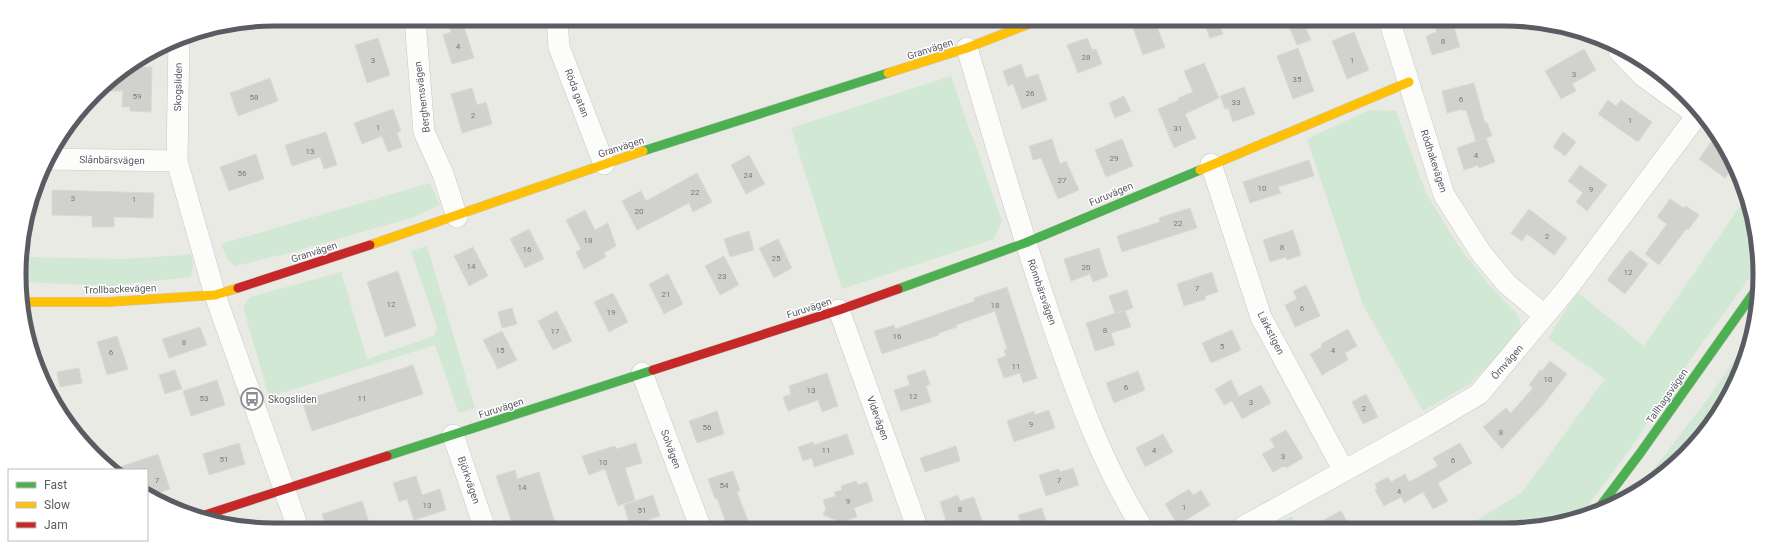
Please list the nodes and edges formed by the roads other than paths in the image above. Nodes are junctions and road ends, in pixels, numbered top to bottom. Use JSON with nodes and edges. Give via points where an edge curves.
{"nodes":[{"id":1,"x":415,"y":26,"type":"edge"},
{"id":2,"x":557,"y":26,"type":"edge"},
{"id":3,"x":1024,"y":26,"type":"edge"},
{"id":4,"x":1391,"y":26,"type":"edge"},
{"id":5,"x":179,"y":45,"type":"edge"},
{"id":6,"x":967,"y":48,"type":"junction"},
{"id":7,"x":1625,"y":57,"type":"edge"},
{"id":8,"x":1409,"y":82,"type":"junction"},
{"id":9,"x":1688,"y":108,"type":"edge"},
{"id":10,"x":1696,"y":116,"type":"edge"},
{"id":11,"x":55,"y":159,"type":"edge"},
{"id":12,"x":177,"y":161,"type":"junction"},
{"id":13,"x":604,"y":164,"type":"junction"},
{"id":14,"x":1211,"y":164,"type":"junction"},
{"id":15,"x":457,"y":217,"type":"junction"},
{"id":16,"x":1025,"y":243,"type":"junction"},
{"id":17,"x":215,"y":295,"type":"junction"},
{"id":18,"x":1752,"y":296,"type":"edge"},
{"id":19,"x":28,"y":302,"type":"edge"},
{"id":20,"x":839,"y":310,"type":"junction"},
{"id":21,"x":1544,"y":315,"type":"junction"},
{"id":22,"x":642,"y":373,"type":"junction"},
{"id":23,"x":453,"y":435,"type":"junction"},
{"id":24,"x":1344,"y":471,"type":"junction"},
{"id":25,"x":285,"y":489,"type":"junction"},
{"id":26,"x":1603,"y":502,"type":"edge"},
{"id":27,"x":208,"y":514,"type":"edge"},
{"id":28,"x":295,"y":523,"type":"edge"},
{"id":29,"x":483,"y":523,"type":"edge"},
{"id":30,"x":699,"y":523,"type":"edge"},
{"id":31,"x":916,"y":523,"type":"edge"},
{"id":32,"x":1140,"y":523,"type":"edge"},
{"id":33,"x":1250,"y":523,"type":"edge"}],
"edges":[{"from":1,"to":15,"type":"street","name":"Berghemsvägen","via":[[424,132],[443,174]]},
{"from":2,"to":13,"type":"street","name":"Röda gatan","via":[[559,47]]},
{"from":3,"to":6,"type":"street","name":"Granvägen"},
{"from":4,"to":8,"type":"street","name":"Rödhakevägen"},
{"from":5,"to":12,"type":"street","name":"Skogsliden"},
{"from":6,"to":13,"type":"street","name":"Granvägen"},
{"from":6,"to":16,"type":"street","name":"Rönnbärsvägen"},
{"from":7,"to":9,"type":"street","via":[[1643,76]]},
{"from":8,"to":14,"type":"street","name":"Furuvägen"},
{"from":8,"to":21,"type":"street","name":"Rödhakevägen","via":[[1444,195],[1481,253],[1507,284]]},
{"from":10,"to":21,"type":"street","name":"Örnvägen","via":[[1570,285]]},
{"from":11,"to":12,"type":"street","name":"Slånbärsvägen"},
{"from":12,"to":17,"type":"street","name":"Skogsliden"},
{"from":13,"to":15,"type":"street","name":"Granvägen"},
{"from":14,"to":16,"type":"street","name":"Furuvägen"},
{"from":14,"to":24,"type":"street","name":"Lärkstigen","via":[[1261,317]]},
{"from":15,"to":17,"type":"street","name":"Granvägen"},
{"from":16,"to":20,"type":"street","name":"Furuvägen"},
{"from":16,"to":32,"type":"street","name":"Rönnbärsvägen","via":[[1081,405]]},
{"from":17,"to":19,"type":"street","name":"Trollbackevägen","via":[[108,302]]},
{"from":17,"to":25,"type":"street","name":"Skogsliden"},
{"from":18,"to":26,"type":"street","name":"Tallhagsvägen"},
{"from":20,"to":22,"type":"street","name":"Furuvägen"},
{"from":20,"to":31,"type":"street","name":"Videvägen"},
{"from":21,"to":24,"type":"street","name":"Örnvägen","via":[[1479,394]]},
{"from":22,"to":23,"type":"street","name":"Furuvägen"},
{"from":22,"to":30,"type":"street","name":"Solvägen"},
{"from":23,"to":25,"type":"street","name":"Furuvägen"},
{"from":23,"to":29,"type":"street","name":"Björkvägen"},
{"from":24,"to":33,"type":"street","name":"Örnvägen"},
{"from":25,"to":27,"type":"street","name":"Furuvägen"},
{"from":25,"to":28,"type":"street","name":"Skogsliden"}]}
